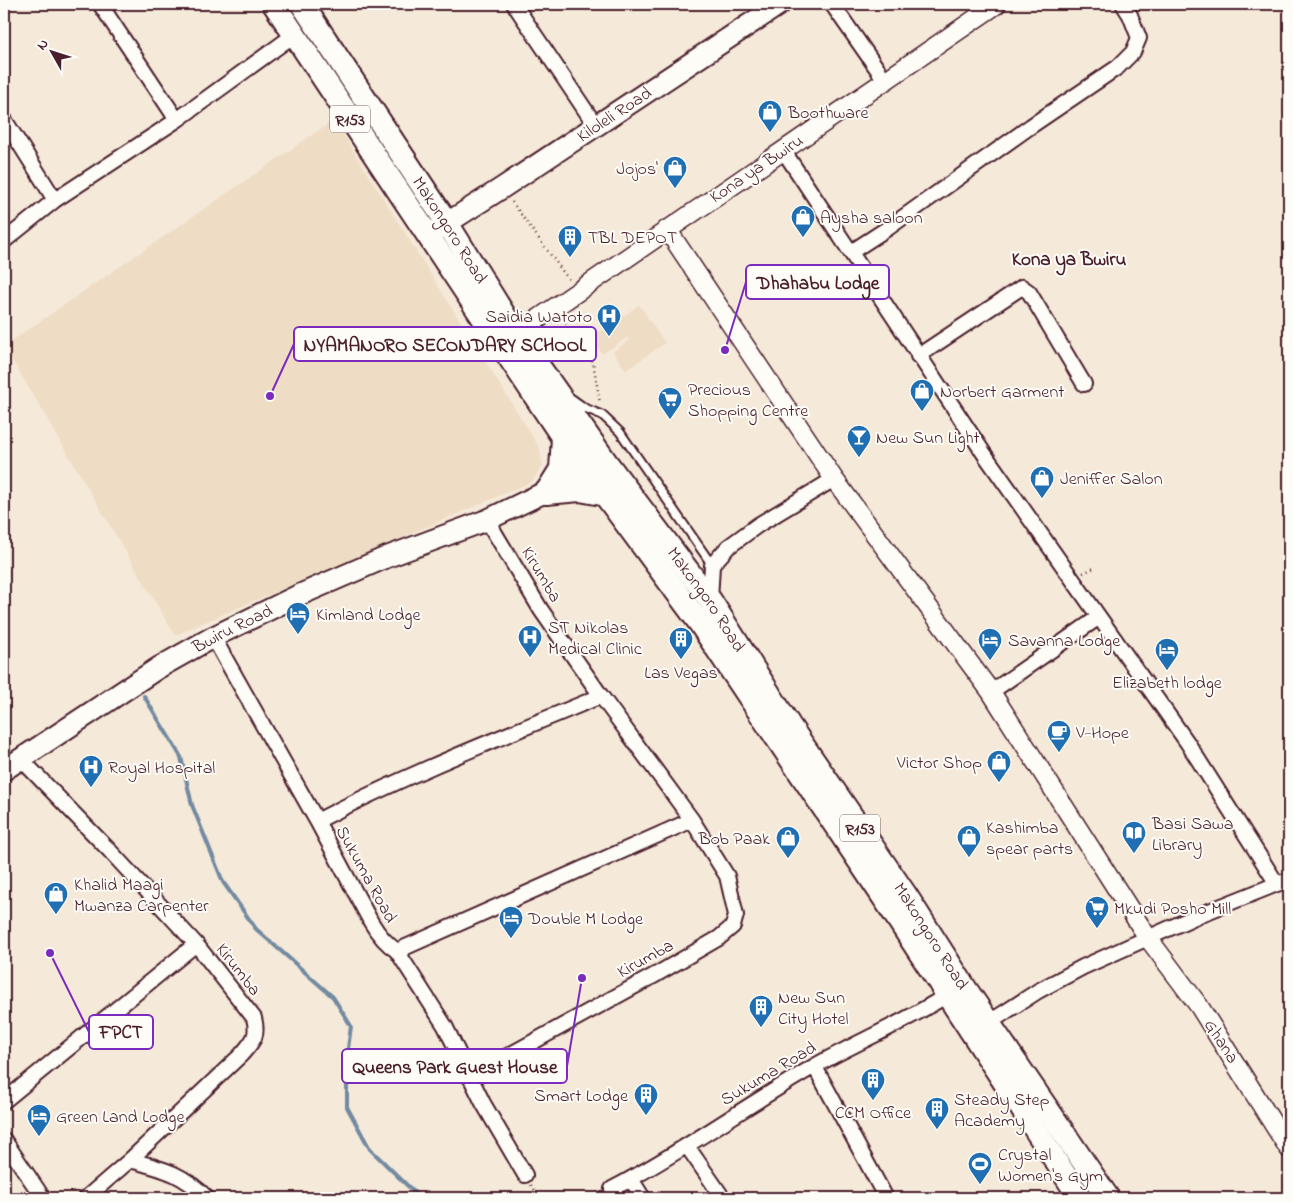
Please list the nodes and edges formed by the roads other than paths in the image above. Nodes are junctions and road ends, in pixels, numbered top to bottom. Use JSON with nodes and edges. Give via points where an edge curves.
{"nodes":[{"id":1,"x":100,"y":4,"type":"edge"},
{"id":2,"x":274,"y":4,"type":"edge"},
{"id":3,"x":302,"y":4,"type":"edge"},
{"id":4,"x":514,"y":4,"type":"edge"},
{"id":5,"x":780,"y":4,"type":"edge"},
{"id":6,"x":832,"y":4,"type":"edge"},
{"id":7,"x":997,"y":4,"type":"edge"},
{"id":8,"x":1123,"y":4,"type":"edge"},
{"id":9,"x":294,"y":35,"type":"junction"},
{"id":10,"x":885,"y":80,"type":"junction"},
{"id":11,"x":4,"y":119,"type":"edge"},
{"id":12,"x":177,"y":120,"type":"junction"},
{"id":13,"x":596,"y":126,"type":"junction"},
{"id":14,"x":783,"y":150,"type":"junction"},
{"id":15,"x":55,"y":200,"type":"junction"},
{"id":16,"x":447,"y":223,"type":"junction"},
{"id":17,"x":667,"y":230,"type":"junction"},
{"id":18,"x":428,"y":235,"type":"junction"},
{"id":19,"x":4,"y":241,"type":"edge"},
{"id":20,"x":851,"y":252,"type":"junction"},
{"id":21,"x":516,"y":334,"type":"junction"},
{"id":22,"x":918,"y":356,"type":"junction"},
{"id":23,"x":549,"y":382,"type":"junction"},
{"id":24,"x":1084,"y":384,"type":"dead end"},
{"id":25,"x":563,"y":438,"type":"junction"},
{"id":26,"x":597,"y":467,"type":"junction"},
{"id":27,"x":834,"y":479,"type":"junction"},
{"id":28,"x":546,"y":493,"type":"junction"},
{"id":29,"x":607,"y":495,"type":"junction"},
{"id":30,"x":487,"y":520,"type":"junction"},
{"id":31,"x":712,"y":565,"type":"junction"},
{"id":32,"x":710,"y":600,"type":"junction"},
{"id":33,"x":1099,"y":617,"type":"junction"},
{"id":34,"x":213,"y":637,"type":"junction"},
{"id":35,"x":991,"y":692,"type":"junction"},
{"id":36,"x":600,"y":696,"type":"junction"},
{"id":37,"x":20,"y":758,"type":"junction"},
{"id":38,"x":4,"y":770,"type":"edge"},
{"id":39,"x":692,"y":820,"type":"junction"},
{"id":40,"x":317,"y":821,"type":"junction"},
{"id":41,"x":1283,"y":882,"type":"edge"},
{"id":42,"x":1148,"y":938,"type":"junction"},
{"id":43,"x":196,"y":944,"type":"junction"},
{"id":44,"x":397,"y":950,"type":"junction"},
{"id":45,"x":947,"y":995,"type":"junction"},
{"id":46,"x":990,"y":1022,"type":"junction"},
{"id":47,"x":815,"y":1066,"type":"junction"},
{"id":48,"x":469,"y":1076,"type":"junction"},
{"id":49,"x":4,"y":1101,"type":"edge"},
{"id":50,"x":5,"y":1146,"type":"edge"},
{"id":51,"x":687,"y":1146,"type":"junction"},
{"id":52,"x":1289,"y":1149,"type":"edge"},
{"id":53,"x":130,"y":1160,"type":"junction"},
{"id":54,"x":525,"y":1175,"type":"dead end"},
{"id":55,"x":631,"y":1179,"type":"junction"},
{"id":56,"x":612,"y":1189,"type":"dead end"},
{"id":57,"x":1109,"y":1197,"type":"edge"},
{"id":58,"x":43,"y":1198,"type":"edge"},
{"id":59,"x":86,"y":1198,"type":"edge"},
{"id":60,"x":207,"y":1198,"type":"edge"},
{"id":61,"x":643,"y":1198,"type":"edge"},
{"id":62,"x":722,"y":1198,"type":"edge"},
{"id":63,"x":886,"y":1198,"type":"edge"},
{"id":64,"x":1080,"y":1198,"type":"edge"}],
"edges":[{"from":1,"to":12,"type":"street"},
{"from":2,"to":9,"type":"main road","name":"Makongoro Road","number":"R153"},
{"from":3,"to":16,"type":"main road","name":"Makongoro Road","number":"R153"},
{"from":4,"to":13,"type":"street"},
{"from":5,"to":13,"type":"main road","name":"Kiloleli Road"},
{"from":6,"to":10,"type":"street"},
{"from":7,"to":10,"type":"street","name":"Kona ya Bwiru"},
{"from":8,"to":20,"type":"street","via":[[1139,38],[1133,52],[1118,67]]},
{"from":9,"to":12,"type":"street"},
{"from":9,"to":18,"type":"main road","name":"Makongoro Road","number":"R153"},
{"from":10,"to":14,"type":"street","name":"Kona ya Bwiru"},
{"from":11,"to":15,"type":"street"},
{"from":12,"to":15,"type":"street"},
{"from":13,"to":16,"type":"main road","name":"Kiloleli Road"},
{"from":14,"to":17,"type":"street","name":"Kona ya Bwiru"},
{"from":14,"to":20,"type":"street"},
{"from":15,"to":19,"type":"street"},
{"from":16,"to":18,"type":"main road","name":"Kiloleli Road"},
{"from":16,"to":21,"type":"main road","name":"Makongoro Road","number":"R153"},
{"from":17,"to":21,"type":"street","name":"Kona ya Bwiru"},
{"from":17,"to":27,"type":"street","name":"Ghana"},
{"from":18,"to":25,"type":"main road","name":"Makongoro Road","number":"R153"},
{"from":20,"to":22,"type":"street"},
{"from":21,"to":23,"type":"main road","name":"Makongoro Road","number":"R153"},
{"from":22,"to":24,"type":"street","via":[[1022,287],[1029,292]]},
{"from":22,"to":33,"type":"street"},
{"from":23,"to":26,"type":"main road","name":"Makongoro Road","number":"R153"},
{"from":23,"to":31,"type":"lane","via":[[585,408],[602,415],[620,432]]},
{"from":25,"to":26,"type":"main road","name":"Makongoro Road","number":"R153"},
{"from":25,"to":28,"type":"main road","via":[[562,469]]},
{"from":26,"to":28,"type":"main road","name":"Bwiru Road"},
{"from":26,"to":29,"type":"main road","name":"Makongoro Road","number":"R153"},
{"from":26,"to":32,"type":"main road","name":"Makongoro Road","number":"R153"},
{"from":27,"to":31,"type":"street","via":[[758,525],[728,547]]},
{"from":27,"to":35,"type":"street","name":"Ghana"},
{"from":28,"to":29,"type":"main road","via":[[580,490]]},
{"from":28,"to":30,"type":"main road","name":"Bwiru Road"},
{"from":29,"to":45,"type":"main road","name":"Makongoro Road","number":"R153","via":[[699,622]]},
{"from":30,"to":34,"type":"main road","name":"Bwiru Road","via":[[387,557]]},
{"from":30,"to":36,"type":"street","name":"Kirumba","via":[[541,610]]},
{"from":31,"to":32,"type":"street"},
{"from":32,"to":46,"type":"main road","name":"Makongoro Road","number":"R153","via":[[789,725]]},
{"from":33,"to":35,"type":"street"},
{"from":33,"to":41,"type":"street"},
{"from":34,"to":37,"type":"main road","name":"Bwiru Road","via":[[158,668]]},
{"from":34,"to":40,"type":"street","name":"Sukuma Road"},
{"from":35,"to":42,"type":"street","name":"Ghana"},
{"from":36,"to":39,"type":"street","name":"Kirumba"},
{"from":36,"to":40,"type":"street","via":[[364,796]]},
{"from":37,"to":38,"type":"main road","name":"Bwiru Road"},
{"from":37,"to":43,"type":"street","name":"Kirumba"},
{"from":39,"to":44,"type":"street"},
{"from":39,"to":48,"type":"street","name":"Kirumba","via":[[727,876],[736,915],[733,926],[657,974]]},
{"from":40,"to":44,"type":"street","name":"Sukuma Road","via":[[379,935]]},
{"from":41,"to":42,"type":"street"},
{"from":42,"to":46,"type":"street","via":[[1038,990]]},
{"from":42,"to":52,"type":"street","name":"Ghana","via":[[1199,1006]]},
{"from":43,"to":49,"type":"street"},
{"from":43,"to":53,"type":"street","name":"Kirumba","via":[[254,1018],[257,1029],[254,1039]]},
{"from":44,"to":48,"type":"street","name":"Sukuma Road","via":[[446,1026]]},
{"from":45,"to":47,"type":"street","name":"Sukuma Road","via":[[925,1010]]},
{"from":45,"to":64,"type":"main road","name":"Makongoro Road","number":"R153"},
{"from":46,"to":57,"type":"main road","name":"Makongoro Road","number":"R153"},
{"from":47,"to":51,"type":"street","name":"Sukuma Road"},
{"from":47,"to":63,"type":"street"},
{"from":48,"to":54,"type":"street","name":"Sukuma Road"},
{"from":50,"to":58,"type":"street"},
{"from":51,"to":55,"type":"street","name":"Sukuma Road"},
{"from":51,"to":62,"type":"street"},
{"from":53,"to":59,"type":"street","name":"Kirumba"},
{"from":53,"to":60,"type":"street","via":[[180,1176]]},
{"from":55,"to":56,"type":"street","name":"Sukuma Road"},
{"from":55,"to":61,"type":"street"}]}
